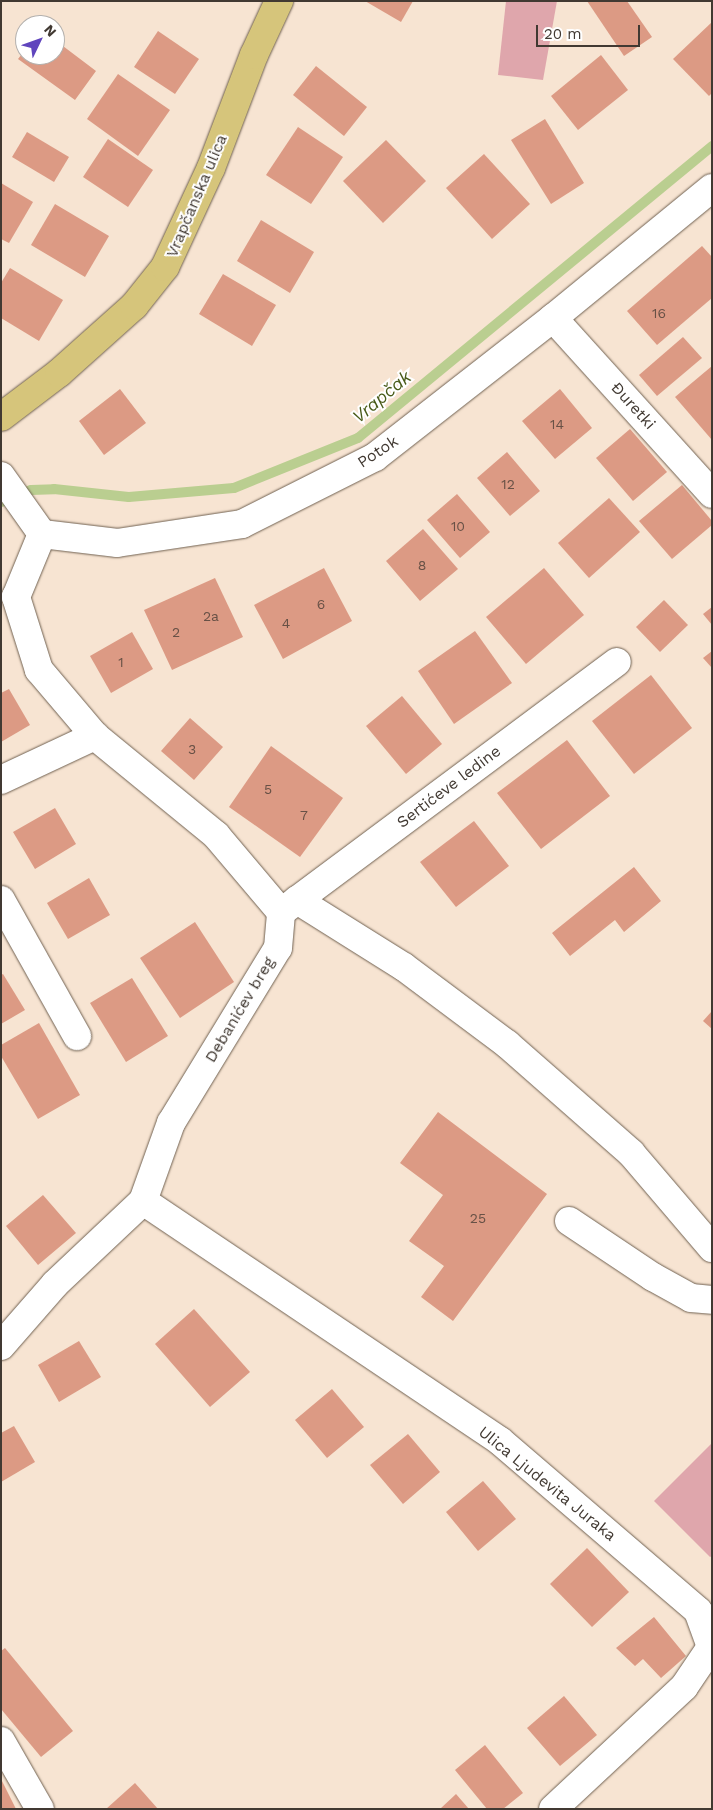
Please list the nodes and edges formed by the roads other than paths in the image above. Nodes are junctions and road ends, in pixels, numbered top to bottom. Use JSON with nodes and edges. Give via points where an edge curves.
{"nodes":[{"id":1,"x":279,"y":1,"type":"edge"},
{"id":2,"x":712,"y":188,"type":"edge"},
{"id":3,"x":553,"y":318,"type":"junction"},
{"id":4,"x":1,"y":417,"type":"edge"},
{"id":5,"x":1,"y":476,"type":"edge"},
{"id":6,"x":712,"y":494,"type":"edge"},
{"id":7,"x":42,"y":534,"type":"junction"},
{"id":8,"x":617,"y":662,"type":"dead end"},
{"id":9,"x":95,"y":736,"type":"junction"},
{"id":10,"x":1,"y":780,"type":"edge"},
{"id":11,"x":1,"y":900,"type":"edge"},
{"id":12,"x":289,"y":906,"type":"junction"},
{"id":13,"x":77,"y":1036,"type":"dead end"},
{"id":14,"x":143,"y":1201,"type":"junction"},
{"id":15,"x":568,"y":1221,"type":"dead end"},
{"id":16,"x":712,"y":1248,"type":"edge"},
{"id":17,"x":712,"y":1300,"type":"edge"},
{"id":18,"x":1,"y":1346,"type":"edge"},
{"id":19,"x":1,"y":1741,"type":"edge"},
{"id":20,"x":40,"y":1809,"type":"edge"},
{"id":21,"x":553,"y":1809,"type":"edge"}],
"edges":[{"from":1,"to":4,"type":"main road","name":"Vrapčanska ulica","via":[[254,55],[211,168],[165,267],[121,318],[59,373]]},
{"from":2,"to":3,"type":"street","name":"Potok"},
{"from":3,"to":6,"type":"street","name":"Đuretki"},
{"from":3,"to":7,"type":"street","name":"Potok","via":[[375,458],[242,524],[117,543]]},
{"from":5,"to":7,"type":"street"},
{"from":7,"to":9,"type":"street","via":[[16,597],[39,670]]},
{"from":8,"to":12,"type":"street","name":"Sertićeve ledine"},
{"from":9,"to":10,"type":"street"},
{"from":9,"to":12,"type":"street","via":[[216,835]]},
{"from":11,"to":13,"type":"street"},
{"from":12,"to":14,"type":"street","name":"Debanićev breg","via":[[278,948],[171,1123]]},
{"from":12,"to":16,"type":"street","via":[[404,967],[507,1044],[631,1153]]},
{"from":14,"to":18,"type":"street","name":"Debanićev breg","via":[[55,1284]]},
{"from":14,"to":21,"type":"street","name":"Ulica Ljudevita Juraka","via":[[500,1441],[698,1611],[712,1647],[684,1687]]},
{"from":15,"to":17,"type":"street","via":[[691,1298]]},
{"from":19,"to":20,"type":"street"}]}
